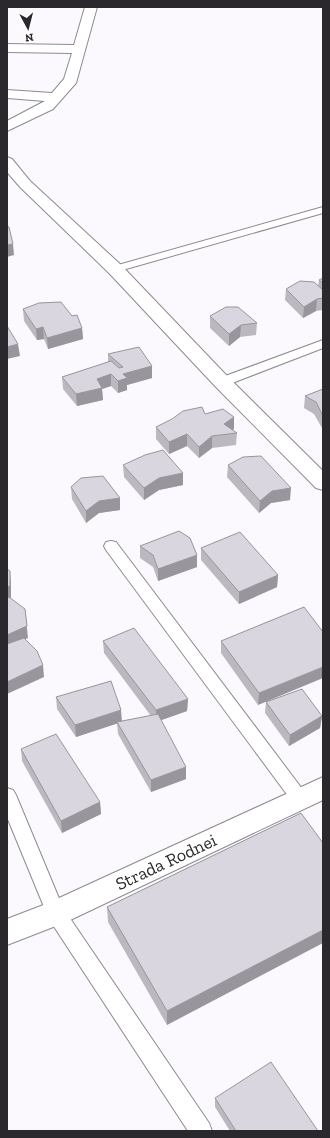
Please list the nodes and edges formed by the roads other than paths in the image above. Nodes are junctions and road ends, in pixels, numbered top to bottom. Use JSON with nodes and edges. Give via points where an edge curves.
{"nodes":[{"id":1,"x":91,"y":7,"type":"edge"},
{"id":2,"x":7,"y":48,"type":"edge"},
{"id":3,"x":80,"y":49,"type":"junction"},
{"id":4,"x":7,"y":94,"type":"edge"},
{"id":5,"x":56,"y":97,"type":"junction"},
{"id":6,"x":7,"y":127,"type":"edge"},
{"id":7,"x":7,"y":162,"type":"edge"},
{"id":8,"x":323,"y":210,"type":"edge"},
{"id":9,"x":115,"y":269,"type":"junction"},
{"id":10,"x":323,"y":344,"type":"edge"},
{"id":11,"x":222,"y":382,"type":"junction"},
{"id":12,"x":323,"y":483,"type":"edge"},
{"id":13,"x":111,"y":546,"type":"dead end"},
{"id":14,"x":312,"y":794,"type":"edge"},
{"id":15,"x":7,"y":795,"type":"edge"},
{"id":16,"x":56,"y":913,"type":"junction"},
{"id":17,"x":7,"y":932,"type":"edge"},
{"id":18,"x":201,"y":1131,"type":"edge"}],
"edges":[{"from":1,"to":3,"type":"street"},
{"from":2,"to":3,"type":"street"},
{"from":3,"to":5,"type":"street","via":[[71,80]]},
{"from":4,"to":5,"type":"street"},
{"from":5,"to":6,"type":"street","via":[[48,106]]},
{"from":7,"to":9,"type":"street","via":[[26,184]]},
{"from":8,"to":9,"type":"lane"},
{"from":9,"to":11,"type":"street"},
{"from":10,"to":11,"type":"lane"},
{"from":11,"to":12,"type":"street"},
{"from":13,"to":14,"type":"lane"},
{"from":14,"to":16,"type":"street","name":"Strada Rodnei"},
{"from":15,"to":16,"type":"lane"},
{"from":16,"to":17,"type":"street","name":"Strada Rodnei"},
{"from":16,"to":18,"type":"lane"}]}
